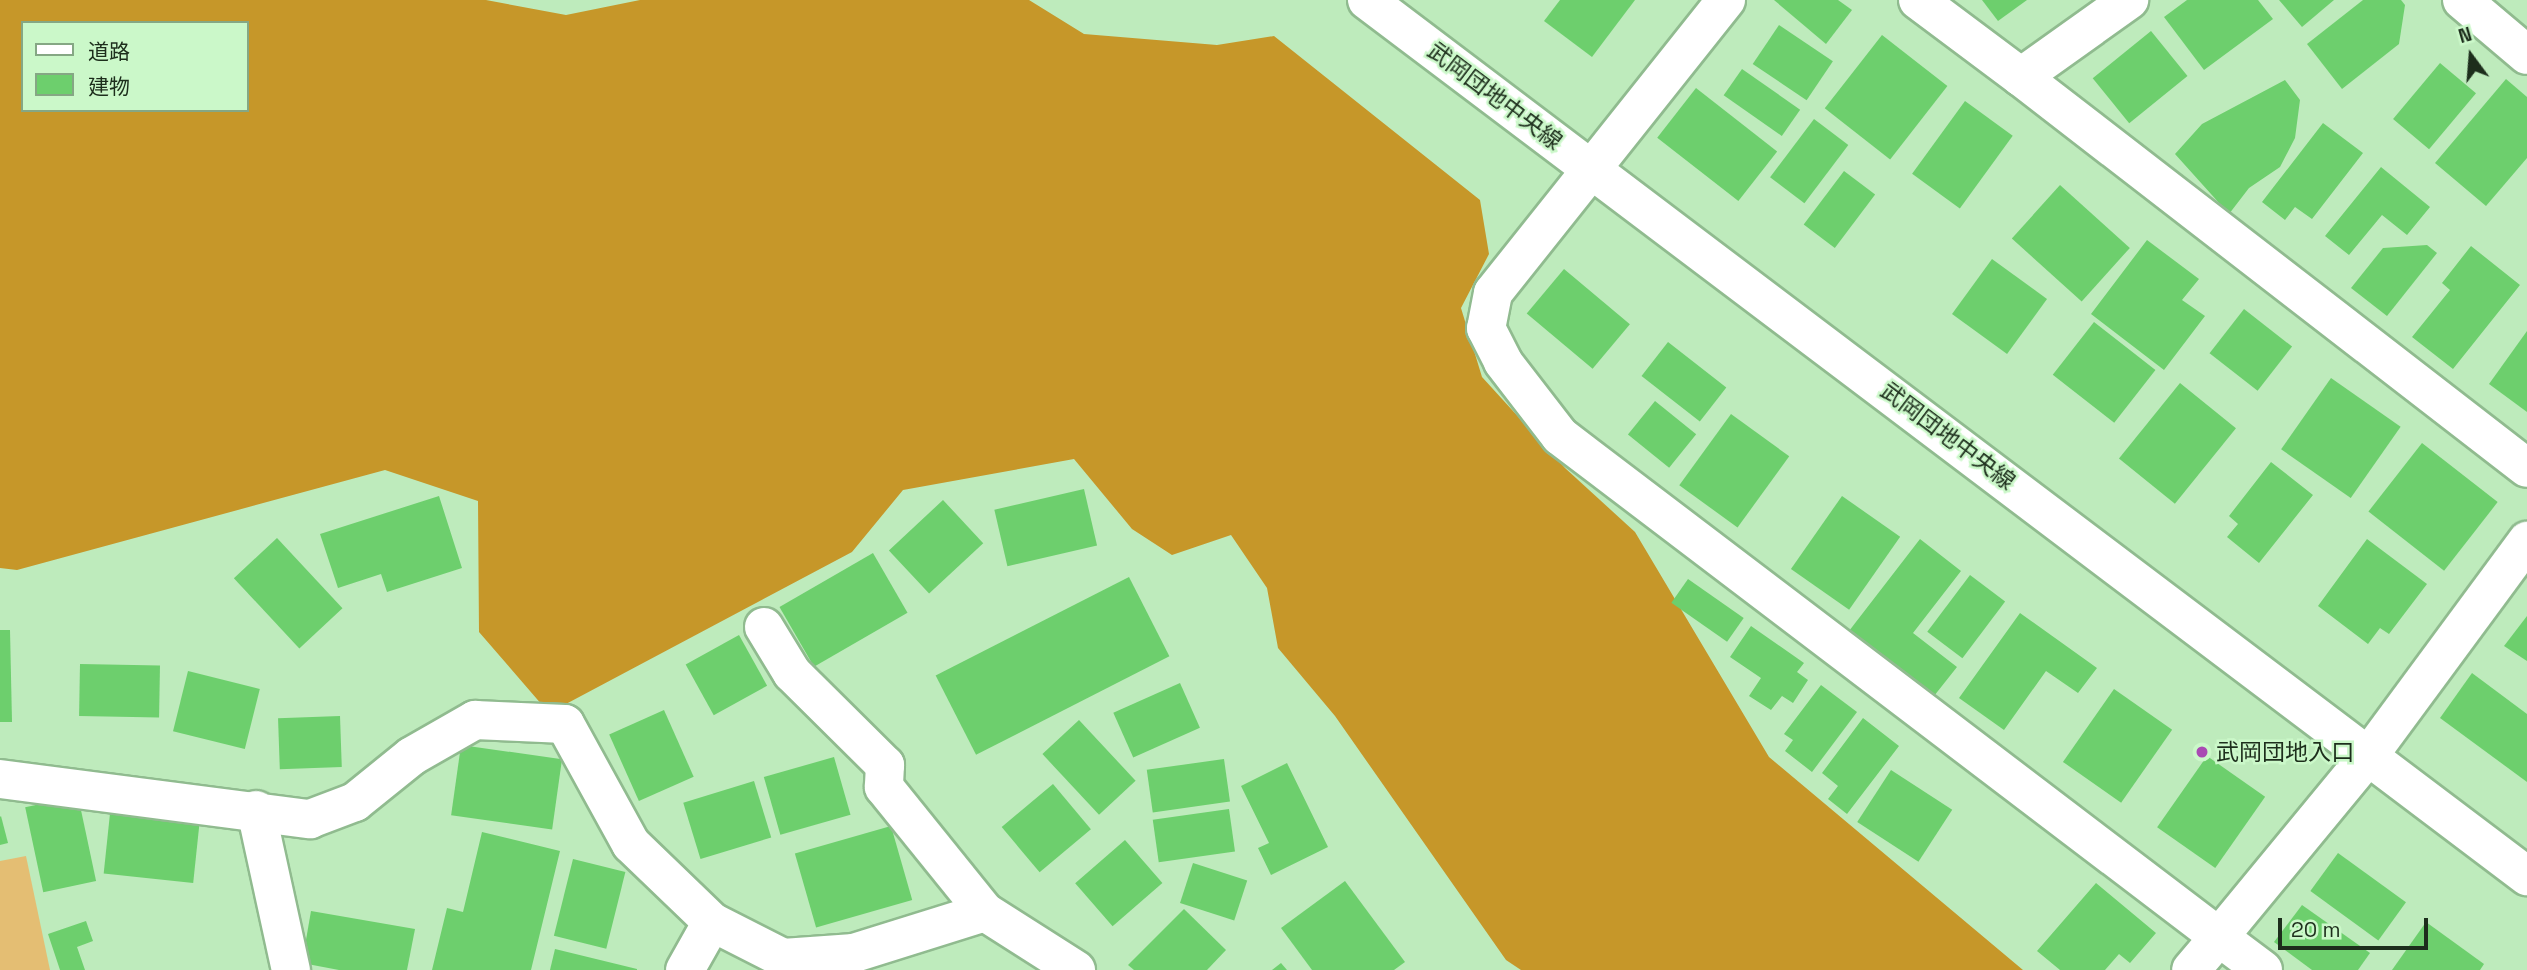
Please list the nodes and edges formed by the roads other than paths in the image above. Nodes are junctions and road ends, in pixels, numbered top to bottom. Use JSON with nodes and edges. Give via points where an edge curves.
{"nodes":[{"id":1,"x":1367,"y":0,"type":"edge"},
{"id":2,"x":1726,"y":0,"type":"edge"},
{"id":3,"x":1918,"y":0,"type":"edge"},
{"id":4,"x":2129,"y":0,"type":"edge"},
{"id":5,"x":2462,"y":0,"type":"edge"},
{"id":6,"x":2527,"y":55,"type":"edge"},
{"id":7,"x":2021,"y":77,"type":"junction"},
{"id":8,"x":1594,"y":170,"type":"junction"},
{"id":9,"x":2527,"y":468,"type":"edge"},
{"id":10,"x":2527,"y":541,"type":"edge"},
{"id":11,"x":764,"y":627,"type":"dead end"},
{"id":12,"x":2370,"y":754,"type":"junction"},
{"id":13,"x":0,"y":779,"type":"edge"},
{"id":14,"x":256,"y":810,"type":"junction"},
{"id":15,"x":2527,"y":876,"type":"edge"},
{"id":16,"x":985,"y":912,"type":"junction"},
{"id":17,"x":712,"y":922,"type":"junction"},
{"id":18,"x":2219,"y":937,"type":"junction"},
{"id":19,"x":291,"y":970,"type":"edge"},
{"id":20,"x":685,"y":970,"type":"edge"},
{"id":21,"x":1076,"y":970,"type":"edge"},
{"id":22,"x":2191,"y":970,"type":"edge"},
{"id":23,"x":2263,"y":970,"type":"edge"}],
"edges":[{"from":1,"to":8,"type":"street","name":"武岡団地中央線"},
{"from":2,"to":8,"type":"street"},
{"from":3,"to":7,"type":"street"},
{"from":4,"to":7,"type":"street"},
{"from":5,"to":6,"type":"street"},
{"from":7,"to":9,"type":"street"},
{"from":8,"to":12,"type":"street","name":"武岡団地中央線"},
{"from":8,"to":18,"type":"street","via":[[1493,293],[1486,328],[1503,362],[1560,436]]},
{"from":10,"to":12,"type":"street"},
{"from":11,"to":16,"type":"street","via":[[792,673],[886,765],[884,787]]},
{"from":12,"to":15,"type":"street","name":"武岡団地中央線"},
{"from":12,"to":18,"type":"street"},
{"from":13,"to":14,"type":"street"},
{"from":14,"to":17,"type":"street","via":[[310,819],[355,802],[412,756],[475,720],[565,724],[631,844]]},
{"from":14,"to":19,"type":"street"},
{"from":16,"to":17,"type":"street","via":[[854,953],[783,958]]},
{"from":16,"to":21,"type":"street"},
{"from":17,"to":20,"type":"street"},
{"from":18,"to":22,"type":"street"},
{"from":18,"to":23,"type":"street"}]}
